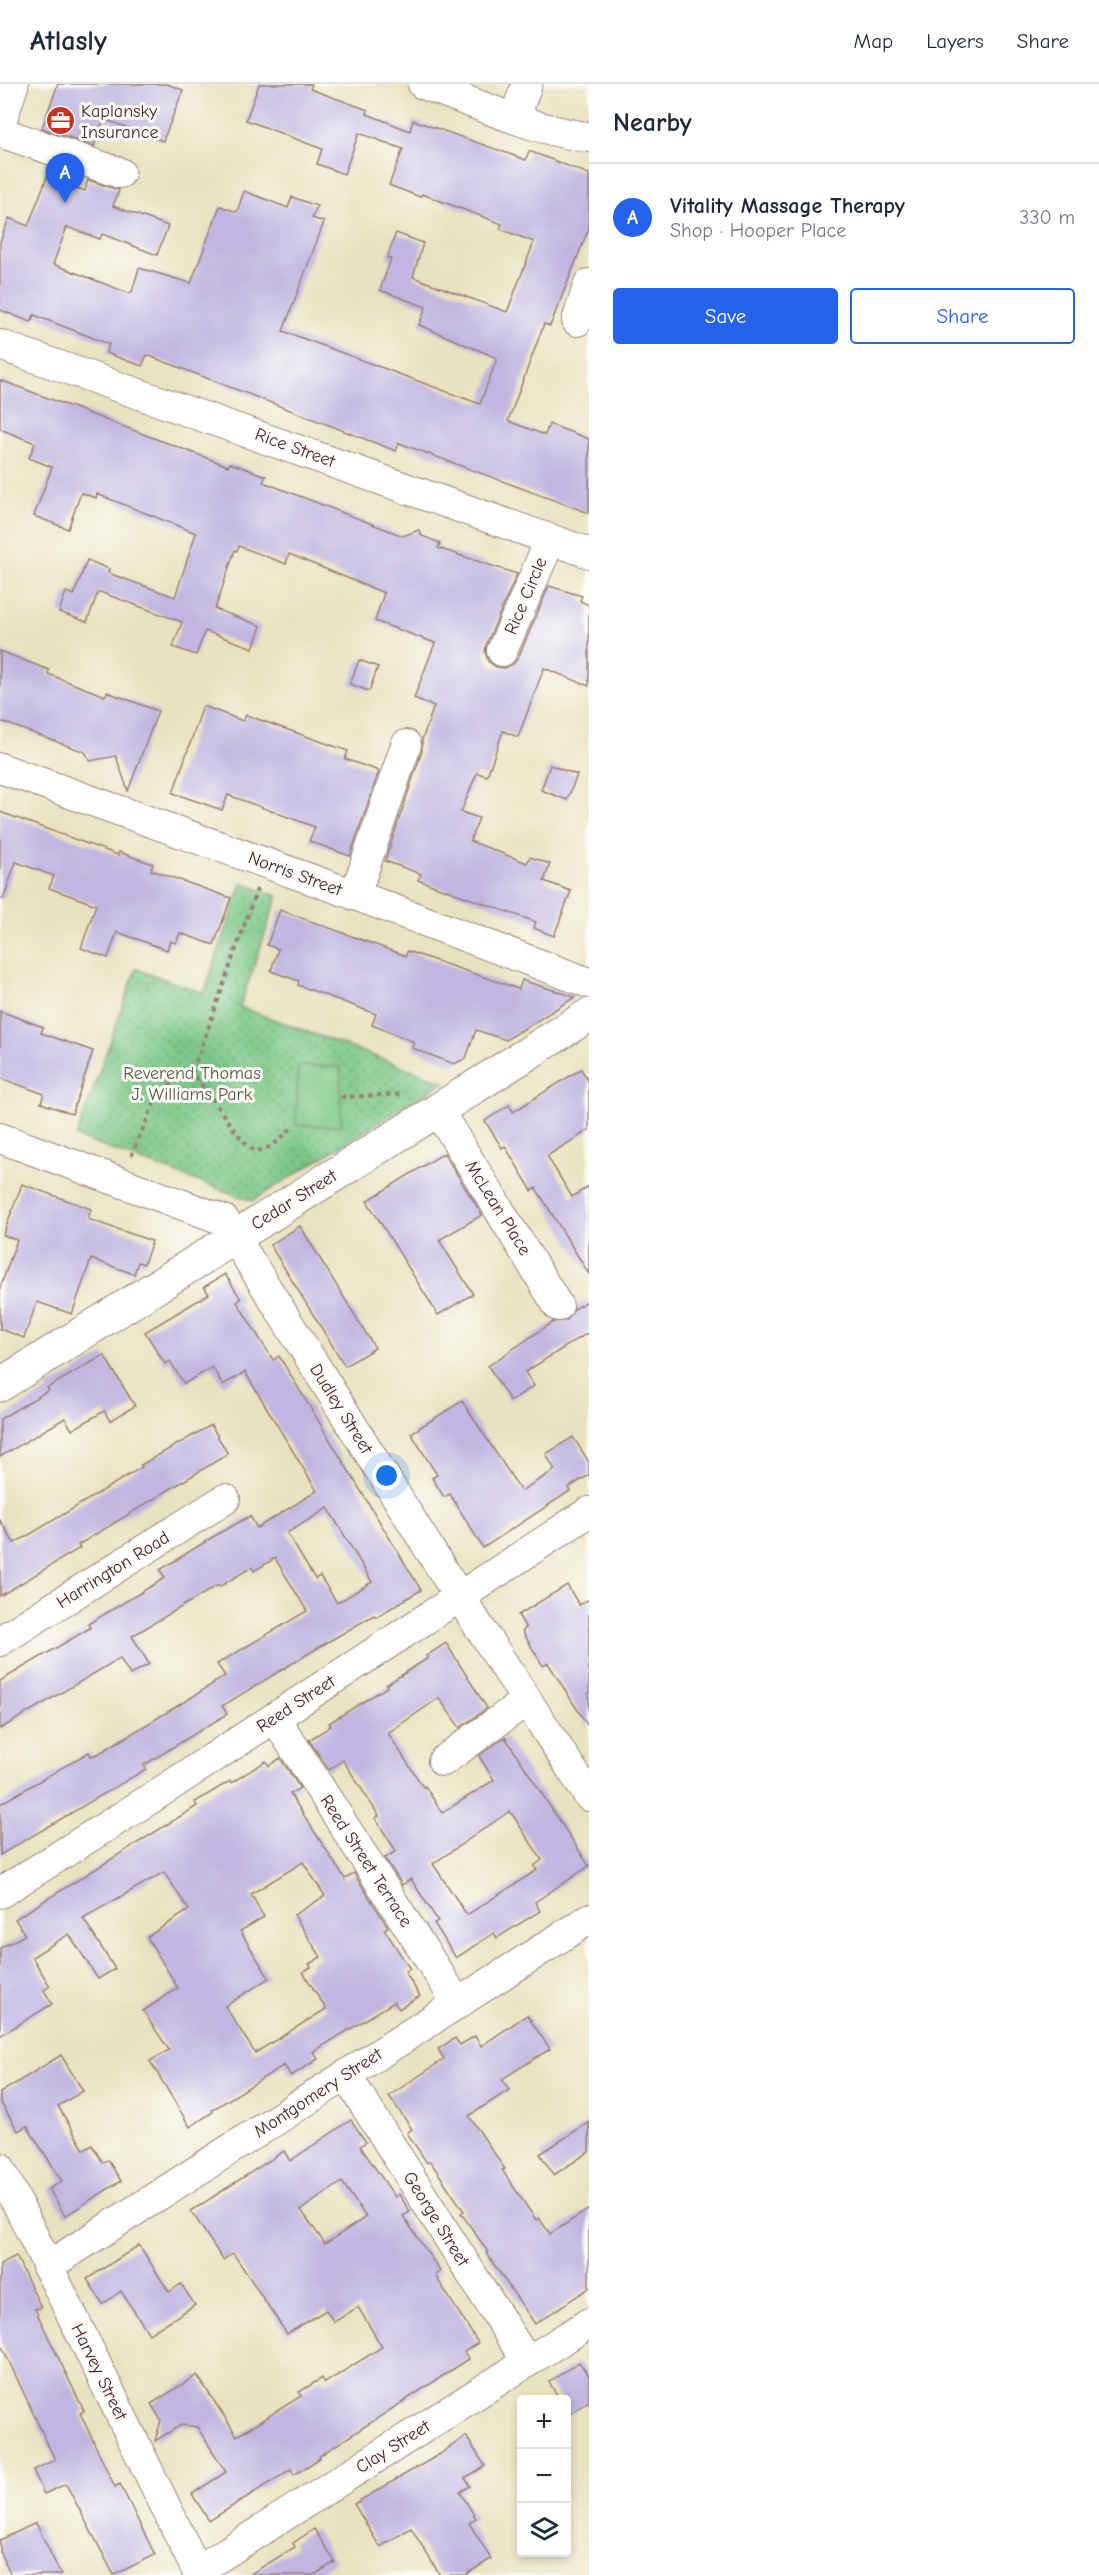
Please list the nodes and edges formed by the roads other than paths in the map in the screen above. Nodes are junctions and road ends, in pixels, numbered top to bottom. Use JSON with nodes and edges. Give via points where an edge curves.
{"nodes":[{"id":1,"x":12,"y":84,"type":"edge"},
{"id":2,"x":423,"y":84,"type":"edge"},
{"id":3,"x":527,"y":84,"type":"edge"},
{"id":4,"x":515,"y":117,"type":"junction"},
{"id":5,"x":0,"y":120,"type":"edge"},
{"id":6,"x":0,"y":132,"type":"edge"},
{"id":7,"x":589,"y":137,"type":"edge"},
{"id":8,"x":120,"y":173,"type":"dead end"},
{"id":9,"x":589,"y":284,"type":"edge"},
{"id":10,"x":577,"y":321,"type":"dead end"},
{"id":11,"x":0,"y":345,"type":"edge"},
{"id":12,"x":550,"y":540,"type":"junction"},
{"id":13,"x":589,"y":554,"type":"edge"},
{"id":14,"x":502,"y":651,"type":"dead end"},
{"id":15,"x":406,"y":745,"type":"dead end"},
{"id":16,"x":0,"y":768,"type":"edge"},
{"id":17,"x":355,"y":895,"type":"junction"},
{"id":18,"x":589,"y":983,"type":"edge"},
{"id":19,"x":589,"y":1015,"type":"edge"},
{"id":20,"x":425,"y":1103,"type":"junction"},
{"id":21,"x":0,"y":1138,"type":"edge"},
{"id":22,"x":235,"y":1238,"type":"junction"},
{"id":23,"x":558,"y":1306,"type":"dead end"},
{"id":24,"x":0,"y":1385,"type":"edge"},
{"id":25,"x":225,"y":1499,"type":"dead end"},
{"id":26,"x":589,"y":1512,"type":"edge"},
{"id":27,"x":460,"y":1597,"type":"junction"},
{"id":28,"x":0,"y":1641,"type":"edge"},
{"id":29,"x":527,"y":1700,"type":"junction"},
{"id":30,"x":275,"y":1718,"type":"junction"},
{"id":31,"x":443,"y":1761,"type":"dead end"},
{"id":32,"x":589,"y":1797,"type":"edge"},
{"id":33,"x":0,"y":1893,"type":"edge"},
{"id":34,"x":589,"y":1919,"type":"edge"},
{"id":35,"x":458,"y":2004,"type":"junction"},
{"id":36,"x":346,"y":2075,"type":"junction"},
{"id":37,"x":0,"y":2168,"type":"edge"},
{"id":38,"x":47,"y":2266,"type":"junction"},
{"id":39,"x":589,"y":2323,"type":"edge"},
{"id":40,"x":527,"y":2362,"type":"junction"},
{"id":41,"x":198,"y":2573,"type":"edge"}],
"edges":[{"from":1,"to":5,"type":"street"},
{"from":2,"to":4,"type":"street"},
{"from":3,"to":4,"type":"street"},
{"from":4,"to":7,"type":"street"},
{"from":6,"to":8,"type":"street"},
{"from":9,"to":10,"type":"street"},
{"from":11,"to":12,"type":"street","name":"Rice Street"},
{"from":12,"to":13,"type":"street","name":"Rice Street"},
{"from":12,"to":14,"type":"street","name":"Rice Circle"},
{"from":15,"to":17,"type":"street"},
{"from":16,"to":17,"type":"street","name":"Norris Street"},
{"from":17,"to":18,"type":"street","name":"Norris Street"},
{"from":19,"to":20,"type":"street","name":"Cedar Street"},
{"from":20,"to":22,"type":"street","name":"Cedar Street"},
{"from":20,"to":23,"type":"street","name":"McLean Place"},
{"from":21,"to":22,"type":"street","name":"Dudley Street","via":[[224,1220]]},
{"from":22,"to":24,"type":"street","name":"Cedar Street"},
{"from":22,"to":27,"type":"street","name":"Dudley Street"},
{"from":25,"to":28,"type":"street","name":"Harrington Road"},
{"from":26,"to":27,"type":"street","name":"Reed Street"},
{"from":27,"to":29,"type":"street","name":"Dudley Street"},
{"from":27,"to":30,"type":"street","name":"Reed Street"},
{"from":29,"to":31,"type":"street"},
{"from":29,"to":32,"type":"street","name":"Dudley Street"},
{"from":30,"to":33,"type":"street","name":"Reed Street"},
{"from":30,"to":35,"type":"street","name":"Reed Street Terrace"},
{"from":34,"to":35,"type":"street","name":"Montgomery Street"},
{"from":35,"to":36,"type":"street","name":"Montgomery Street"},
{"from":36,"to":38,"type":"street","name":"Montgomery Street"},
{"from":36,"to":40,"type":"street","name":"George Street"},
{"from":37,"to":38,"type":"street","name":"Harvey Street"},
{"from":38,"to":41,"type":"street","name":"Harvey Street"},
{"from":39,"to":40,"type":"street","name":"Clay Street"},
{"from":40,"to":41,"type":"street","name":"Clay Street"}]}
